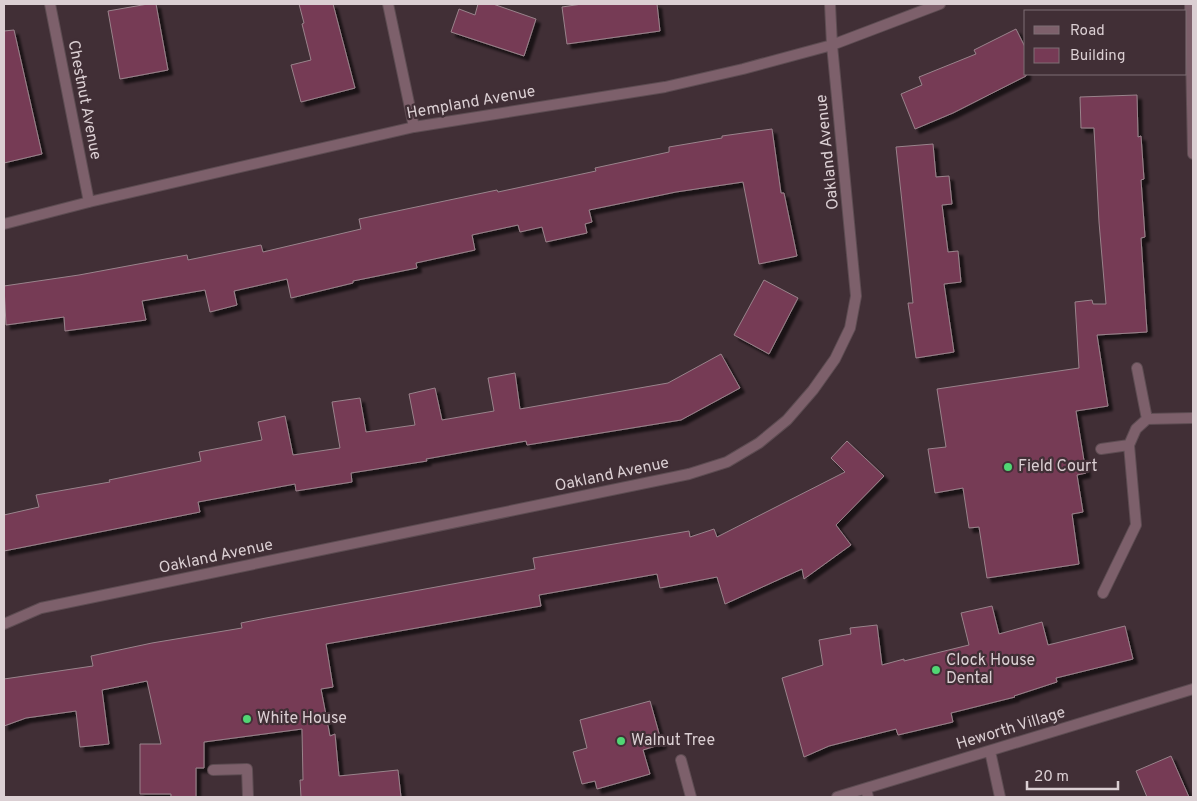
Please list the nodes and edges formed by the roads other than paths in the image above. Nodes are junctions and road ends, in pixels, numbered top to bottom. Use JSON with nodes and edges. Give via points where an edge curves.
{"nodes":[{"id":1,"x":50,"y":4,"type":"edge"},
{"id":2,"x":388,"y":4,"type":"edge"},
{"id":3,"x":830,"y":4,"type":"edge"},
{"id":4,"x":940,"y":4,"type":"edge"},
{"id":5,"x":1190,"y":4,"type":"edge"},
{"id":6,"x":832,"y":45,"type":"junction"},
{"id":7,"x":414,"y":127,"type":"junction"},
{"id":8,"x":1193,"y":154,"type":"edge"},
{"id":9,"x":89,"y":202,"type":"junction"},
{"id":10,"x":4,"y":224,"type":"edge"},
{"id":11,"x":1137,"y":368,"type":"dead end"},
{"id":12,"x":1193,"y":418,"type":"edge"},
{"id":13,"x":1147,"y":419,"type":"junction"},
{"id":14,"x":1129,"y":445,"type":"junction"},
{"id":15,"x":1101,"y":449,"type":"dead end"},
{"id":16,"x":1103,"y":593,"type":"dead end"},
{"id":17,"x":4,"y":624,"type":"edge"},
{"id":18,"x":1193,"y":689,"type":"edge"},
{"id":19,"x":990,"y":751,"type":"junction"},
{"id":20,"x":681,"y":760,"type":"dead end"},
{"id":21,"x":214,"y":770,"type":"dead end"},
{"id":22,"x":867,"y":793,"type":"edge"},
{"id":23,"x":248,"y":797,"type":"edge"},
{"id":24,"x":691,"y":797,"type":"edge"},
{"id":25,"x":837,"y":797,"type":"edge"},
{"id":26,"x":1000,"y":797,"type":"edge"}],
"edges":[{"from":1,"to":9,"type":"street","name":"Chestnut Avenue"},
{"from":2,"to":7,"type":"street"},
{"from":3,"to":6,"type":"street","name":"Oakland Avenue"},
{"from":4,"to":6,"type":"street","name":"Hempland Avenue"},
{"from":5,"to":8,"type":"street"},
{"from":6,"to":7,"type":"street","name":"Hempland Avenue","via":[[665,87]]},
{"from":6,"to":17,"type":"street","name":"Oakland Avenue","via":[[856,296],[850,328],[835,359],[792,414],[759,443],[728,462],[689,474],[41,608]]},
{"from":7,"to":9,"type":"street","name":"Hempland Avenue"},
{"from":9,"to":10,"type":"street","name":"Hempland Avenue"},
{"from":11,"to":13,"type":"street"},
{"from":12,"to":13,"type":"street"},
{"from":13,"to":14,"type":"street","via":[[1136,429]]},
{"from":14,"to":15,"type":"street"},
{"from":14,"to":16,"type":"street","via":[[1136,525]]},
{"from":18,"to":19,"type":"street","name":"Heworth Village"},
{"from":19,"to":22,"type":"street","name":"Heworth Village"},
{"from":19,"to":26,"type":"street"},
{"from":20,"to":24,"type":"street"},
{"from":21,"to":23,"type":"street","via":[[247,769]]},
{"from":22,"to":25,"type":"street","name":"Heworth Village"}]}
